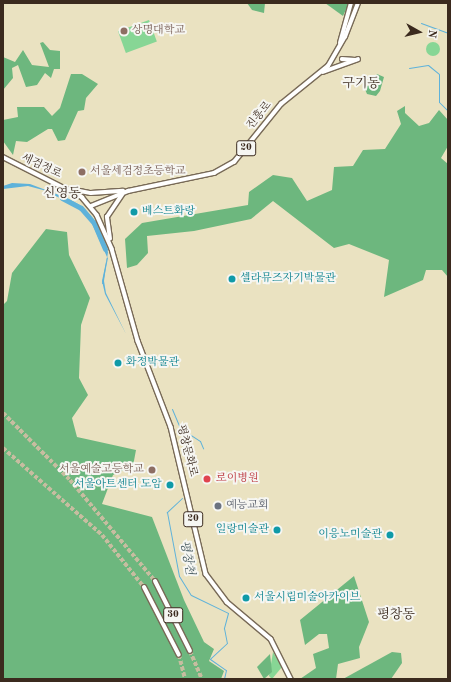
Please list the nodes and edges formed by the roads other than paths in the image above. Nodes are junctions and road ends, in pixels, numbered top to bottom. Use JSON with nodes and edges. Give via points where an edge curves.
{"nodes":[{"id":1,"x":351,"y":3,"type":"edge"},
{"id":2,"x":358,"y":3,"type":"edge"},
{"id":3,"x":340,"y":46,"type":"junction"},
{"id":4,"x":335,"y":56,"type":"junction"},
{"id":5,"x":342,"y":59,"type":"junction"},
{"id":6,"x":345,"y":65,"type":"junction"},
{"id":7,"x":320,"y":73,"type":"junction"},
{"id":8,"x":3,"y":158,"type":"edge"},
{"id":9,"x":63,"y":188,"type":"junction"},
{"id":10,"x":128,"y":191,"type":"junction"},
{"id":11,"x":91,"y":206,"type":"junction"},
{"id":12,"x":112,"y":248,"type":"junction"},
{"id":13,"x":155,"y":581,"type":"tunnel mouth"},
{"id":14,"x":144,"y":587,"type":"tunnel mouth"},
{"id":15,"x":190,"y":651,"type":"tunnel mouth"},
{"id":16,"x":179,"y":655,"type":"tunnel mouth"},
{"id":17,"x":291,"y":679,"type":"edge"}],
"edges":[{"from":1,"to":3,"type":"main road","name":"진흥로","number":"20"},
{"from":2,"to":3,"type":"main road","name":"진흥로","number":"20"},
{"from":3,"to":4,"type":"main road","name":"진흥로","number":"20"},
{"from":4,"to":5,"type":"main road"},
{"from":4,"to":7,"type":"main road","name":"진흥로","number":"20"},
{"from":5,"to":6,"type":"main road"},
{"from":5,"to":6,"type":"main road","via":[[358,60]]},
{"from":6,"to":7,"type":"main road"},
{"from":7,"to":10,"type":"main road","name":"진흥로","number":"20","via":[[281,104],[242,154],[223,169]]},
{"from":8,"to":9,"type":"main road","name":"세검정로"},
{"from":9,"to":10,"type":"main road","via":[[91,193]]},
{"from":9,"to":11,"type":"main road","name":"세검정로"},
{"from":10,"to":11,"type":"main road","name":"진흥로","number":"20"},
{"from":10,"to":12,"type":"main road","via":[[114,202],[107,217]]},
{"from":11,"to":12,"type":"main road","name":"평창문화로","number":"20"},
{"from":12,"to":17,"type":"main road","name":"평창문화로","number":"20","via":[[135,334],[171,427],[206,574],[226,602],[271,639]]},
{"from":13,"to":15,"type":"highway","number":"30"},
{"from":14,"to":16,"type":"highway","number":"30"}]}
